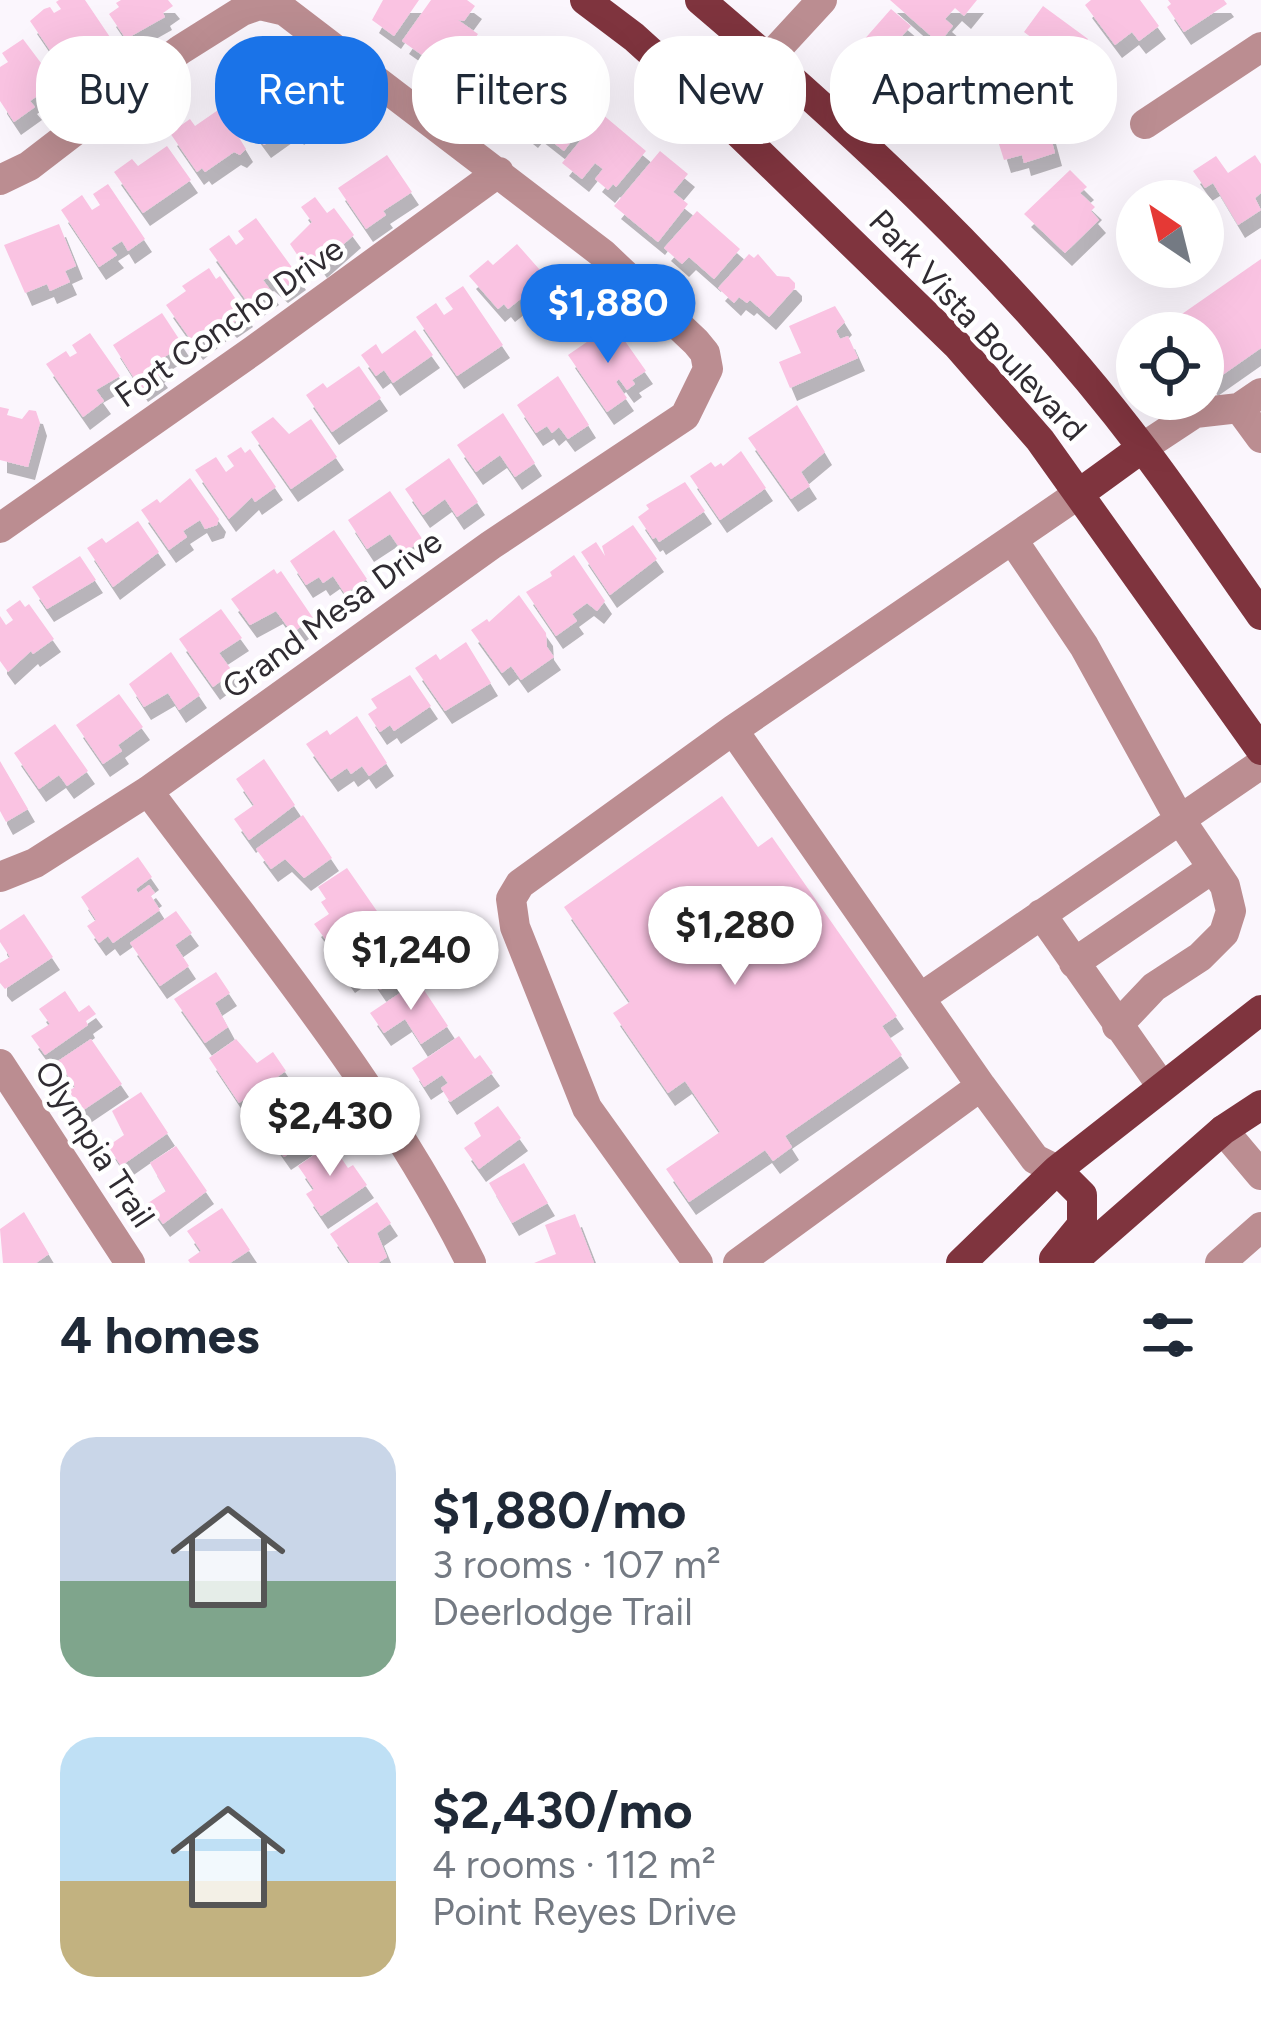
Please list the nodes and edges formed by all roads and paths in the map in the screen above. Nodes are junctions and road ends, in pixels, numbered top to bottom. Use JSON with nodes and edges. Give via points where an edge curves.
{"nodes":[{"id":1,"x":585,"y":0,"type":"edge"},
{"id":2,"x":700,"y":0,"type":"edge"},
{"id":3,"x":823,"y":0,"type":"edge"},
{"id":4,"x":743,"y":36,"type":"edge"},
{"id":5,"x":789,"y":36,"type":"edge"},
{"id":6,"x":634,"y":38,"type":"edge"},
{"id":7,"x":1261,"y":47,"type":"edge"},
{"id":8,"x":806,"y":92,"type":"edge"},
{"id":9,"x":1144,"y":124,"type":"dead end"},
{"id":10,"x":750,"y":144,"type":"edge"},
{"id":11,"x":499,"y":172,"type":"junction"},
{"id":12,"x":0,"y":180,"type":"edge"},
{"id":13,"x":1250,"y":400,"type":"edge"},
{"id":14,"x":1261,"y":438,"type":"edge"},
{"id":15,"x":1142,"y":448,"type":"junction"},
{"id":16,"x":1080,"y":494,"type":"junction"},
{"id":17,"x":0,"y":528,"type":"edge"},
{"id":18,"x":1014,"y":542,"type":"junction"},
{"id":19,"x":1261,"y":615,"type":"edge"},
{"id":20,"x":733,"y":730,"type":"junction"},
{"id":21,"x":1261,"y":750,"type":"edge"},
{"id":22,"x":1261,"y":764,"type":"edge"},
{"id":23,"x":148,"y":791,"type":"junction"},
{"id":24,"x":1179,"y":818,"type":"junction"},
{"id":25,"x":1213,"y":868,"type":"junction"},
{"id":26,"x":0,"y":877,"type":"edge"},
{"id":27,"x":1041,"y":914,"type":"junction"},
{"id":28,"x":1074,"y":963,"type":"junction"},
{"id":29,"x":920,"y":998,"type":"junction"},
{"id":30,"x":1261,"y":1010,"type":"edge"},
{"id":31,"x":1117,"y":1026,"type":"junction"},
{"id":32,"x":0,"y":1064,"type":"edge"},
{"id":33,"x":1162,"y":1084,"type":"junction"},
{"id":34,"x":981,"y":1086,"type":"junction"},
{"id":35,"x":1258,"y":1107,"type":"edge"},
{"id":36,"x":1223,"y":1130,"type":"junction"},
{"id":37,"x":1057,"y":1170,"type":"junction"},
{"id":38,"x":1261,"y":1175,"type":"edge"},
{"id":39,"x":1261,"y":1228,"type":"edge"},
{"id":40,"x":130,"y":1263,"type":"edge"},
{"id":41,"x":471,"y":1263,"type":"edge"},
{"id":42,"x":698,"y":1263,"type":"edge"},
{"id":43,"x":738,"y":1263,"type":"edge"},
{"id":44,"x":961,"y":1263,"type":"edge"},
{"id":45,"x":1050,"y":1263,"type":"edge"},
{"id":46,"x":1071,"y":1263,"type":"edge"},
{"id":47,"x":1220,"y":1263,"type":"edge"}],
"edges":[{"from":1,"to":6,"type":"main road","name":"Park Vista Boulevard"},
{"from":2,"to":4,"type":"main road","name":"Park Vista Boulevard"},
{"from":3,"to":5,"type":"street"},
{"from":7,"to":9,"type":"street"},
{"from":8,"to":15,"type":"main road","name":"Park Vista Boulevard","via":[[1013,296]]},
{"from":10,"to":16,"type":"main road","name":"Park Vista Boulevard","via":[[957,345]]},
{"from":11,"to":12,"type":"street","via":[[285,11],[259,5],[180,50]]},
{"from":11,"to":17,"type":"street","name":"Fort Concho Drive"},
{"from":11,"to":23,"type":"street","name":"Grand Mesa Drive","via":[[697,341],[708,369],[697,398],[685,416]]},
{"from":13,"to":14,"type":"street"},
{"from":13,"to":15,"type":"street","via":[[1195,413]]},
{"from":15,"to":16,"type":"main road"},
{"from":15,"to":19,"type":"main road","name":"Park Vista Boulevard"},
{"from":16,"to":18,"type":"street"},
{"from":16,"to":21,"type":"main road","name":"Park Vista Boulevard"},
{"from":18,"to":20,"type":"street"},
{"from":18,"to":24,"type":"street","via":[[1084,646]]},
{"from":20,"to":29,"type":"street"},
{"from":20,"to":42,"type":"street","via":[[520,884],[511,899],[587,1108]]},
{"from":22,"to":24,"type":"street"},
{"from":23,"to":26,"type":"street","name":"Grand Mesa Drive"},
{"from":23,"to":41,"type":"street","via":[[364,1081]]},
{"from":24,"to":25,"type":"street"},
{"from":24,"to":27,"type":"street"},
{"from":25,"to":28,"type":"street"},
{"from":25,"to":31,"type":"street","via":[[1232,911],[1224,933]]},
{"from":27,"to":28,"type":"street"},
{"from":27,"to":29,"type":"street"},
{"from":28,"to":31,"type":"street"},
{"from":29,"to":34,"type":"street"},
{"from":30,"to":33,"type":"main road"},
{"from":31,"to":33,"type":"street"},
{"from":32,"to":40,"type":"street","name":"Olympia Trail"},
{"from":33,"to":37,"type":"main road"},
{"from":34,"to":37,"type":"street","via":[[1035,1159]]},
{"from":34,"to":43,"type":"street"},
{"from":35,"to":36,"type":"main road"},
{"from":36,"to":38,"type":"street"},
{"from":36,"to":46,"type":"main road"},
{"from":37,"to":44,"type":"main road"},
{"from":37,"to":45,"type":"main road","via":[[1082,1195],[1082,1225]]},
{"from":39,"to":47,"type":"street"}]}
